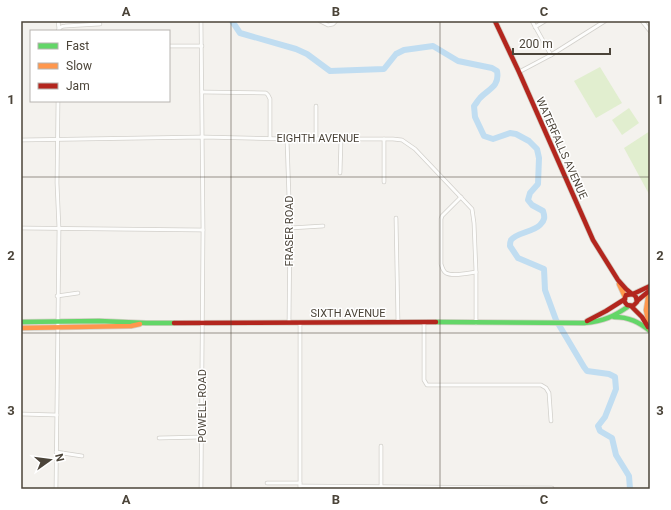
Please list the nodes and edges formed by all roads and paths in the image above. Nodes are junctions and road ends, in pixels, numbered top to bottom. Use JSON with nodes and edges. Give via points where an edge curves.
{"nodes":[{"id":1,"x":58,"y":21,"type":"edge"},
{"id":2,"x":201,"y":21,"type":"edge"},
{"id":3,"x":320,"y":21,"type":"edge"},
{"id":4,"x":336,"y":21,"type":"edge"},
{"id":5,"x":494,"y":21,"type":"edge"},
{"id":6,"x":532,"y":21,"type":"edge"},
{"id":7,"x":545,"y":21,"type":"edge"},
{"id":8,"x":604,"y":21,"type":"edge"},
{"id":9,"x":642,"y":21,"type":"edge"},
{"id":10,"x":100,"y":24,"type":"dead end"},
{"id":11,"x":535,"y":27,"type":"junction"},
{"id":12,"x":58,"y":30,"type":"edge"},
{"id":13,"x":650,"y":31,"type":"edge"},
{"id":14,"x":170,"y":46,"type":"edge"},
{"id":15,"x":202,"y":46,"type":"junction"},
{"id":16,"x":551,"y":55,"type":"junction"},
{"id":17,"x":519,"y":72,"type":"junction"},
{"id":18,"x":202,"y":92,"type":"junction"},
{"id":19,"x":58,"y":102,"type":"edge"},
{"id":20,"x":316,"y":106,"type":"dead end"},
{"id":21,"x":203,"y":138,"type":"junction"},
{"id":22,"x":270,"y":138,"type":"junction"},
{"id":23,"x":58,"y":139,"type":"junction"},
{"id":24,"x":287,"y":139,"type":"junction"},
{"id":25,"x":316,"y":139,"type":"junction"},
{"id":26,"x":341,"y":139,"type":"junction"},
{"id":27,"x":384,"y":139,"type":"junction"},
{"id":28,"x":21,"y":140,"type":"edge"},
{"id":29,"x":340,"y":173,"type":"dead end"},
{"id":30,"x":384,"y":182,"type":"dead end"},
{"id":31,"x":461,"y":198,"type":"junction"},
{"id":32,"x":396,"y":218,"type":"dead end"},
{"id":33,"x":323,"y":226,"type":"dead end"},
{"id":34,"x":21,"y":228,"type":"edge"},
{"id":35,"x":290,"y":228,"type":"junction"},
{"id":36,"x":59,"y":229,"type":"junction"},
{"id":37,"x":203,"y":230,"type":"junction"},
{"id":38,"x":476,"y":272,"type":"junction"},
{"id":39,"x":618,"y":280,"type":"junction"},
{"id":40,"x":650,"y":289,"type":"edge"},
{"id":41,"x":78,"y":293,"type":"dead end"},
{"id":42,"x":632,"y":294,"type":"junction"},
{"id":43,"x":57,"y":296,"type":"junction"},
{"id":44,"x":625,"y":298,"type":"junction"},
{"id":45,"x":637,"y":302,"type":"junction"},
{"id":46,"x":630,"y":306,"type":"junction"},
{"id":47,"x":614,"y":317,"type":"junction"},
{"id":48,"x":642,"y":317,"type":"junction"},
{"id":49,"x":21,"y":322,"type":"edge"},
{"id":50,"x":57,"y":322,"type":"junction"},
{"id":51,"x":398,"y":322,"type":"junction"},
{"id":52,"x":424,"y":322,"type":"junction"},
{"id":53,"x":146,"y":323,"type":"junction"},
{"id":54,"x":202,"y":323,"type":"junction"},
{"id":55,"x":289,"y":323,"type":"junction"},
{"id":56,"x":300,"y":323,"type":"junction"},
{"id":57,"x":584,"y":323,"type":"junction"},
{"id":58,"x":476,"y":324,"type":"junction"},
{"id":59,"x":21,"y":328,"type":"edge"},
{"id":60,"x":57,"y":328,"type":"junction"},
{"id":61,"x":650,"y":330,"type":"edge"},
{"id":62,"x":21,"y":414,"type":"edge"},
{"id":63,"x":57,"y":415,"type":"junction"},
{"id":64,"x":551,"y":421,"type":"dead end"},
{"id":65,"x":202,"y":437,"type":"junction"},
{"id":66,"x":159,"y":438,"type":"dead end"},
{"id":67,"x":381,"y":446,"type":"dead end"},
{"id":68,"x":56,"y":452,"type":"junction"},
{"id":69,"x":82,"y":456,"type":"dead end"},
{"id":70,"x":267,"y":483,"type":"dead end"},
{"id":71,"x":300,"y":486,"type":"edge"},
{"id":72,"x":381,"y":487,"type":"junction"},
{"id":73,"x":552,"y":488,"type":"dead end"},
{"id":74,"x":56,"y":489,"type":"edge"},
{"id":75,"x":201,"y":489,"type":"edge"}],
"edges":[{"from":1,"to":12,"type":"street"},
{"from":2,"to":15,"type":"street","name":"POWELL ROAD"},
{"from":3,"to":4,"type":"street","via":[[328,25]]},
{"from":5,"to":17,"type":"street","name":"WATERFALLS AVENUE"},
{"from":6,"to":11,"type":"street"},
{"from":7,"to":11,"type":"street"},
{"from":8,"to":16,"type":"street"},
{"from":9,"to":13,"type":"street"},
{"from":10,"to":12,"type":"street","via":[[61,26]]},
{"from":11,"to":16,"type":"street"},
{"from":14,"to":15,"type":"street"},
{"from":15,"to":18,"type":"street","name":"POWELL ROAD"},
{"from":16,"to":17,"type":"street"},
{"from":17,"to":39,"type":"street","name":"WATERFALLS AVENUE","via":[[588,229]]},
{"from":18,"to":21,"type":"street","name":"POWELL ROAD"},
{"from":18,"to":22,"type":"street","via":[[266,93],[270,99]]},
{"from":19,"to":23,"type":"street"},
{"from":20,"to":25,"type":"street"},
{"from":21,"to":22,"type":"street","name":"EIGHTH AVENUE"},
{"from":21,"to":23,"type":"street","name":"EIGHTH AVENUE"},
{"from":21,"to":37,"type":"street","name":"POWELL ROAD"},
{"from":22,"to":24,"type":"street","name":"EIGHTH AVENUE"},
{"from":23,"to":28,"type":"street","name":"EIGHTH AVENUE"},
{"from":23,"to":36,"type":"street"},
{"from":24,"to":25,"type":"street","name":"EIGHTH AVENUE"},
{"from":24,"to":35,"type":"street","name":"FRASER ROAD"},
{"from":25,"to":26,"type":"street","name":"EIGHTH AVENUE"},
{"from":26,"to":27,"type":"street","name":"EIGHTH AVENUE"},
{"from":26,"to":29,"type":"street"},
{"from":27,"to":30,"type":"street"},
{"from":27,"to":31,"type":"street","name":"EIGHTH AVENUE","via":[[400,140],[415,148]]},
{"from":31,"to":38,"type":"street","name":"EIGHTH AVENUE","via":[[471,207],[473,213]]},
{"from":31,"to":38,"type":"street","via":[[441,219],[441,264],[448,274]]},
{"from":32,"to":51,"type":"street"},
{"from":33,"to":35,"type":"street"},
{"from":34,"to":36,"type":"street"},
{"from":35,"to":55,"type":"street","name":"FRASER ROAD"},
{"from":36,"to":37,"type":"street"},
{"from":36,"to":43,"type":"street"},
{"from":37,"to":54,"type":"street","name":"POWELL ROAD"},
{"from":38,"to":58,"type":"street","name":"EIGHTH AVENUE"},
{"from":39,"to":42,"type":"street","name":"WATERFALLS AVENUE"},
{"from":39,"to":44,"type":"street","name":"WATERFALLS AVENUE"},
{"from":40,"to":42,"type":"street"},
{"from":40,"to":45,"type":"street"},
{"from":40,"to":61,"type":"street","via":[[645,312]]},
{"from":41,"to":43,"type":"street"},
{"from":42,"to":44,"type":"street"},
{"from":42,"to":45,"type":"street"},
{"from":43,"to":50,"type":"street"},
{"from":44,"to":46,"type":"street","via":[[626,304]]},
{"from":44,"to":57,"type":"street","via":[[606,312]]},
{"from":45,"to":46,"type":"street"},
{"from":45,"to":48,"type":"street"},
{"from":46,"to":47,"type":"street"},
{"from":46,"to":48,"type":"street"},
{"from":47,"to":57,"type":"street","name":"SIXTH AVENUE"},
{"from":47,"to":61,"type":"street","via":[[632,319]]},
{"from":48,"to":61,"type":"street"},
{"from":49,"to":50,"type":"street"},
{"from":50,"to":53,"type":"street"},
{"from":50,"to":60,"type":"street"},
{"from":51,"to":52,"type":"street","name":"SIXTH AVENUE"},
{"from":51,"to":56,"type":"street","name":"SIXTH AVENUE"},
{"from":52,"to":58,"type":"street","name":"SIXTH AVENUE"},
{"from":52,"to":64,"type":"street","via":[[426,383],[541,385],[549,393]]},
{"from":53,"to":54,"type":"street","name":"SIXTH AVENUE"},
{"from":53,"to":60,"type":"street","via":[[131,326]]},
{"from":54,"to":55,"type":"street","name":"SIXTH AVENUE"},
{"from":54,"to":65,"type":"street","name":"POWELL ROAD"},
{"from":55,"to":56,"type":"street","name":"SIXTH AVENUE"},
{"from":56,"to":71,"type":"street"},
{"from":57,"to":58,"type":"street","name":"SIXTH AVENUE"},
{"from":59,"to":60,"type":"street"},
{"from":60,"to":63,"type":"street"},
{"from":62,"to":63,"type":"street"},
{"from":63,"to":68,"type":"street"},
{"from":65,"to":66,"type":"street"},
{"from":65,"to":75,"type":"street","name":"POWELL ROAD"},
{"from":67,"to":72,"type":"street"},
{"from":68,"to":69,"type":"street"},
{"from":68,"to":74,"type":"street"},
{"from":70,"to":71,"type":"street"},
{"from":71,"to":72,"type":"street"},
{"from":72,"to":73,"type":"street"}]}
